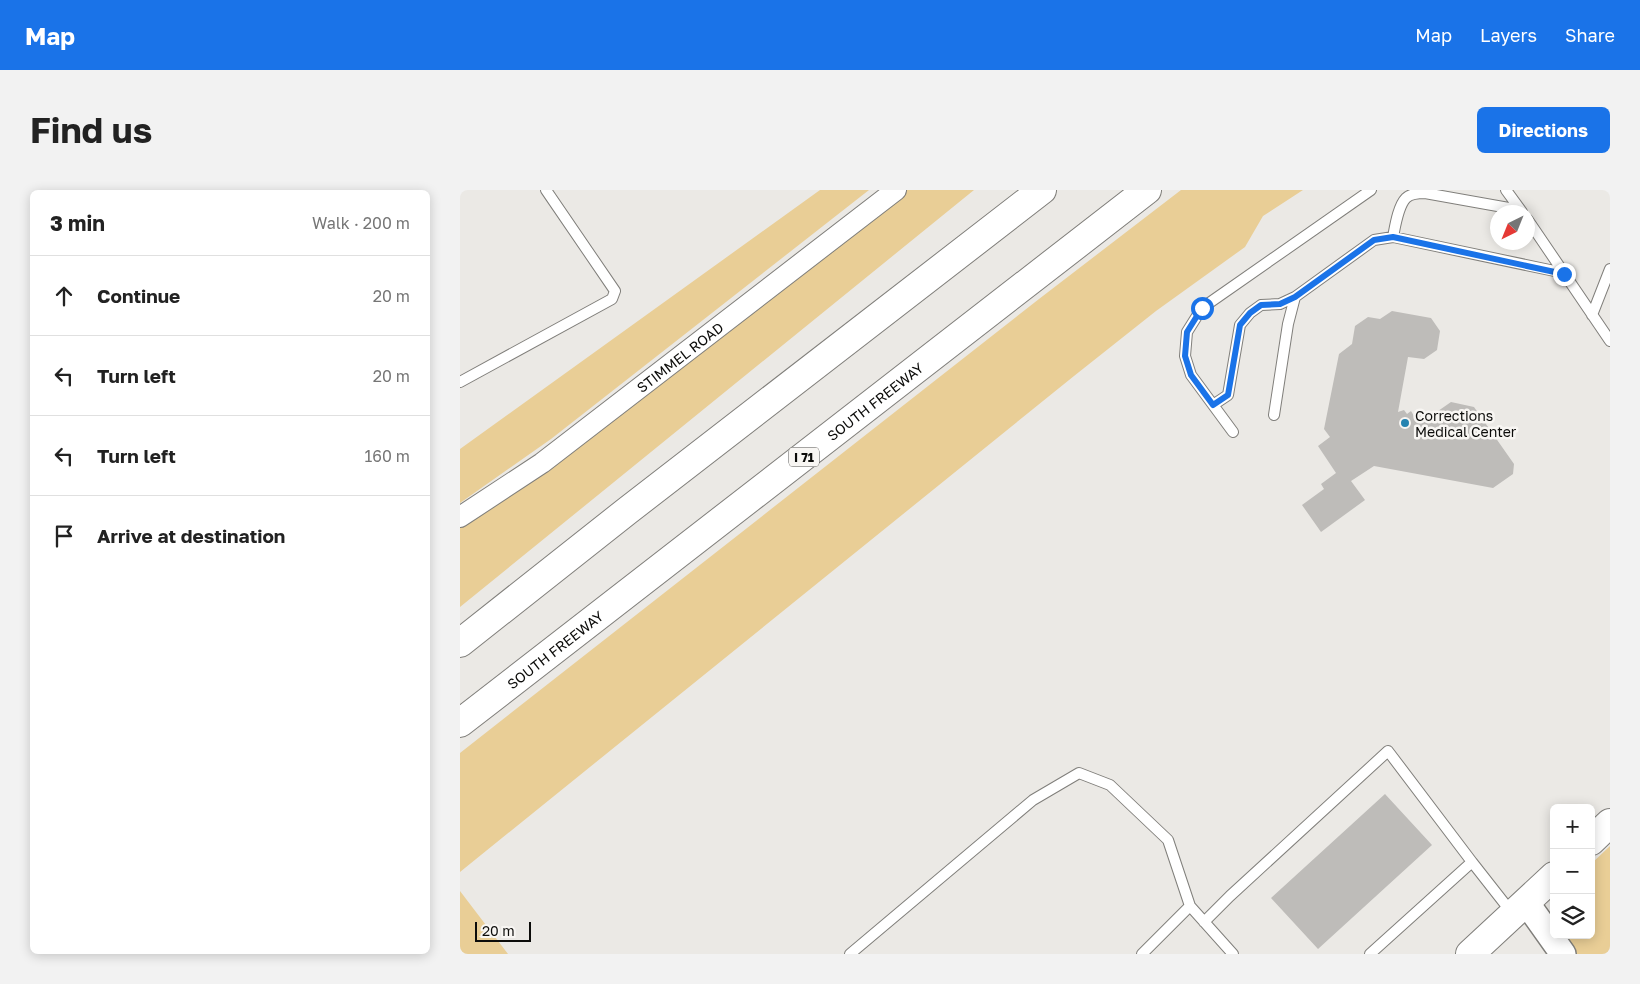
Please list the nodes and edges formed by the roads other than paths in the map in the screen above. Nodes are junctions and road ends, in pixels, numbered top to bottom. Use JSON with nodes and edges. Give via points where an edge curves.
{"nodes":[{"id":1,"x":546,"y":190,"type":"edge"},
{"id":2,"x":896,"y":190,"type":"edge"},
{"id":3,"x":1042,"y":190,"type":"edge"},
{"id":4,"x":1147,"y":190,"type":"edge"},
{"id":5,"x":1371,"y":190,"type":"edge"},
{"id":6,"x":1506,"y":190,"type":"edge"},
{"id":7,"x":1490,"y":205,"type":"edge"},
{"id":8,"x":1517,"y":205,"type":"edge"},
{"id":9,"x":1535,"y":230,"type":"edge"},
{"id":10,"x":1393,"y":237,"type":"junction"},
{"id":11,"x":1610,"y":269,"type":"edge"},
{"id":12,"x":1564,"y":274,"type":"junction"},
{"id":13,"x":1295,"y":297,"type":"junction"},
{"id":14,"x":1592,"y":315,"type":"junction"},
{"id":15,"x":1606,"y":329,"type":"edge"},
{"id":16,"x":1610,"y":341,"type":"edge"},
{"id":17,"x":460,"y":382,"type":"edge"},
{"id":18,"x":1213,"y":405,"type":"junction"},
{"id":19,"x":1274,"y":415,"type":"dead end"},
{"id":20,"x":1233,"y":432,"type":"dead end"},
{"id":21,"x":460,"y":517,"type":"edge"},
{"id":22,"x":460,"y":643,"type":"edge"},
{"id":23,"x":460,"y":723,"type":"edge"},
{"id":24,"x":1610,"y":823,"type":"edge"},
{"id":25,"x":1595,"y":837,"type":"edge"},
{"id":26,"x":1472,"y":862,"type":"junction"},
{"id":27,"x":1550,"y":880,"type":"edge"},
{"id":28,"x":1190,"y":906,"type":"junction"},
{"id":29,"x":1519,"y":908,"type":"junction"},
{"id":30,"x":1204,"y":922,"type":"junction"},
{"id":31,"x":850,"y":954,"type":"edge"},
{"id":32,"x":1142,"y":954,"type":"edge"},
{"id":33,"x":1232,"y":954,"type":"edge"},
{"id":34,"x":1370,"y":954,"type":"edge"},
{"id":35,"x":1470,"y":954,"type":"edge"},
{"id":36,"x":1563,"y":954,"type":"edge"}],
"edges":[{"from":1,"to":17,"type":"lane","via":[[615,291],[612,299]]},
{"from":2,"to":21,"type":"street","name":"STIMMEL ROAD","via":[[542,463]]},
{"from":3,"to":22,"type":"main road"},
{"from":4,"to":23,"type":"main road","name":"SOUTH FREEWAY","number":"I 71"},
{"from":5,"to":18,"type":"lane","via":[[1202,308],[1187,332],[1185,356],[1191,375]]},
{"from":6,"to":8,"type":"lane"},
{"from":7,"to":10,"type":"lane","via":[[1416,194],[1406,198],[1399,210]]},
{"from":9,"to":12,"type":"lane"},
{"from":10,"to":12,"type":"lane"},
{"from":10,"to":13,"type":"lane","via":[[1374,240]]},
{"from":11,"to":14,"type":"lane"},
{"from":12,"to":14,"type":"lane"},
{"from":13,"to":18,"type":"lane","via":[[1280,304],[1261,305],[1240,325],[1228,395]]},
{"from":13,"to":19,"type":"lane"},
{"from":14,"to":15,"type":"lane"},
{"from":15,"to":16,"type":"lane"},
{"from":18,"to":20,"type":"lane"},
{"from":24,"to":25,"type":"main road"},
{"from":26,"to":29,"type":"lane"},
{"from":26,"to":30,"type":"lane","via":[[1388,752]]},
{"from":26,"to":34,"type":"lane"},
{"from":27,"to":29,"type":"main road"},
{"from":28,"to":30,"type":"lane"},
{"from":28,"to":31,"type":"lane","via":[[1168,840],[1110,785],[1078,773],[1033,800]]},
{"from":28,"to":32,"type":"lane"},
{"from":29,"to":35,"type":"main road"},
{"from":29,"to":36,"type":"street"},
{"from":30,"to":33,"type":"lane"}]}
